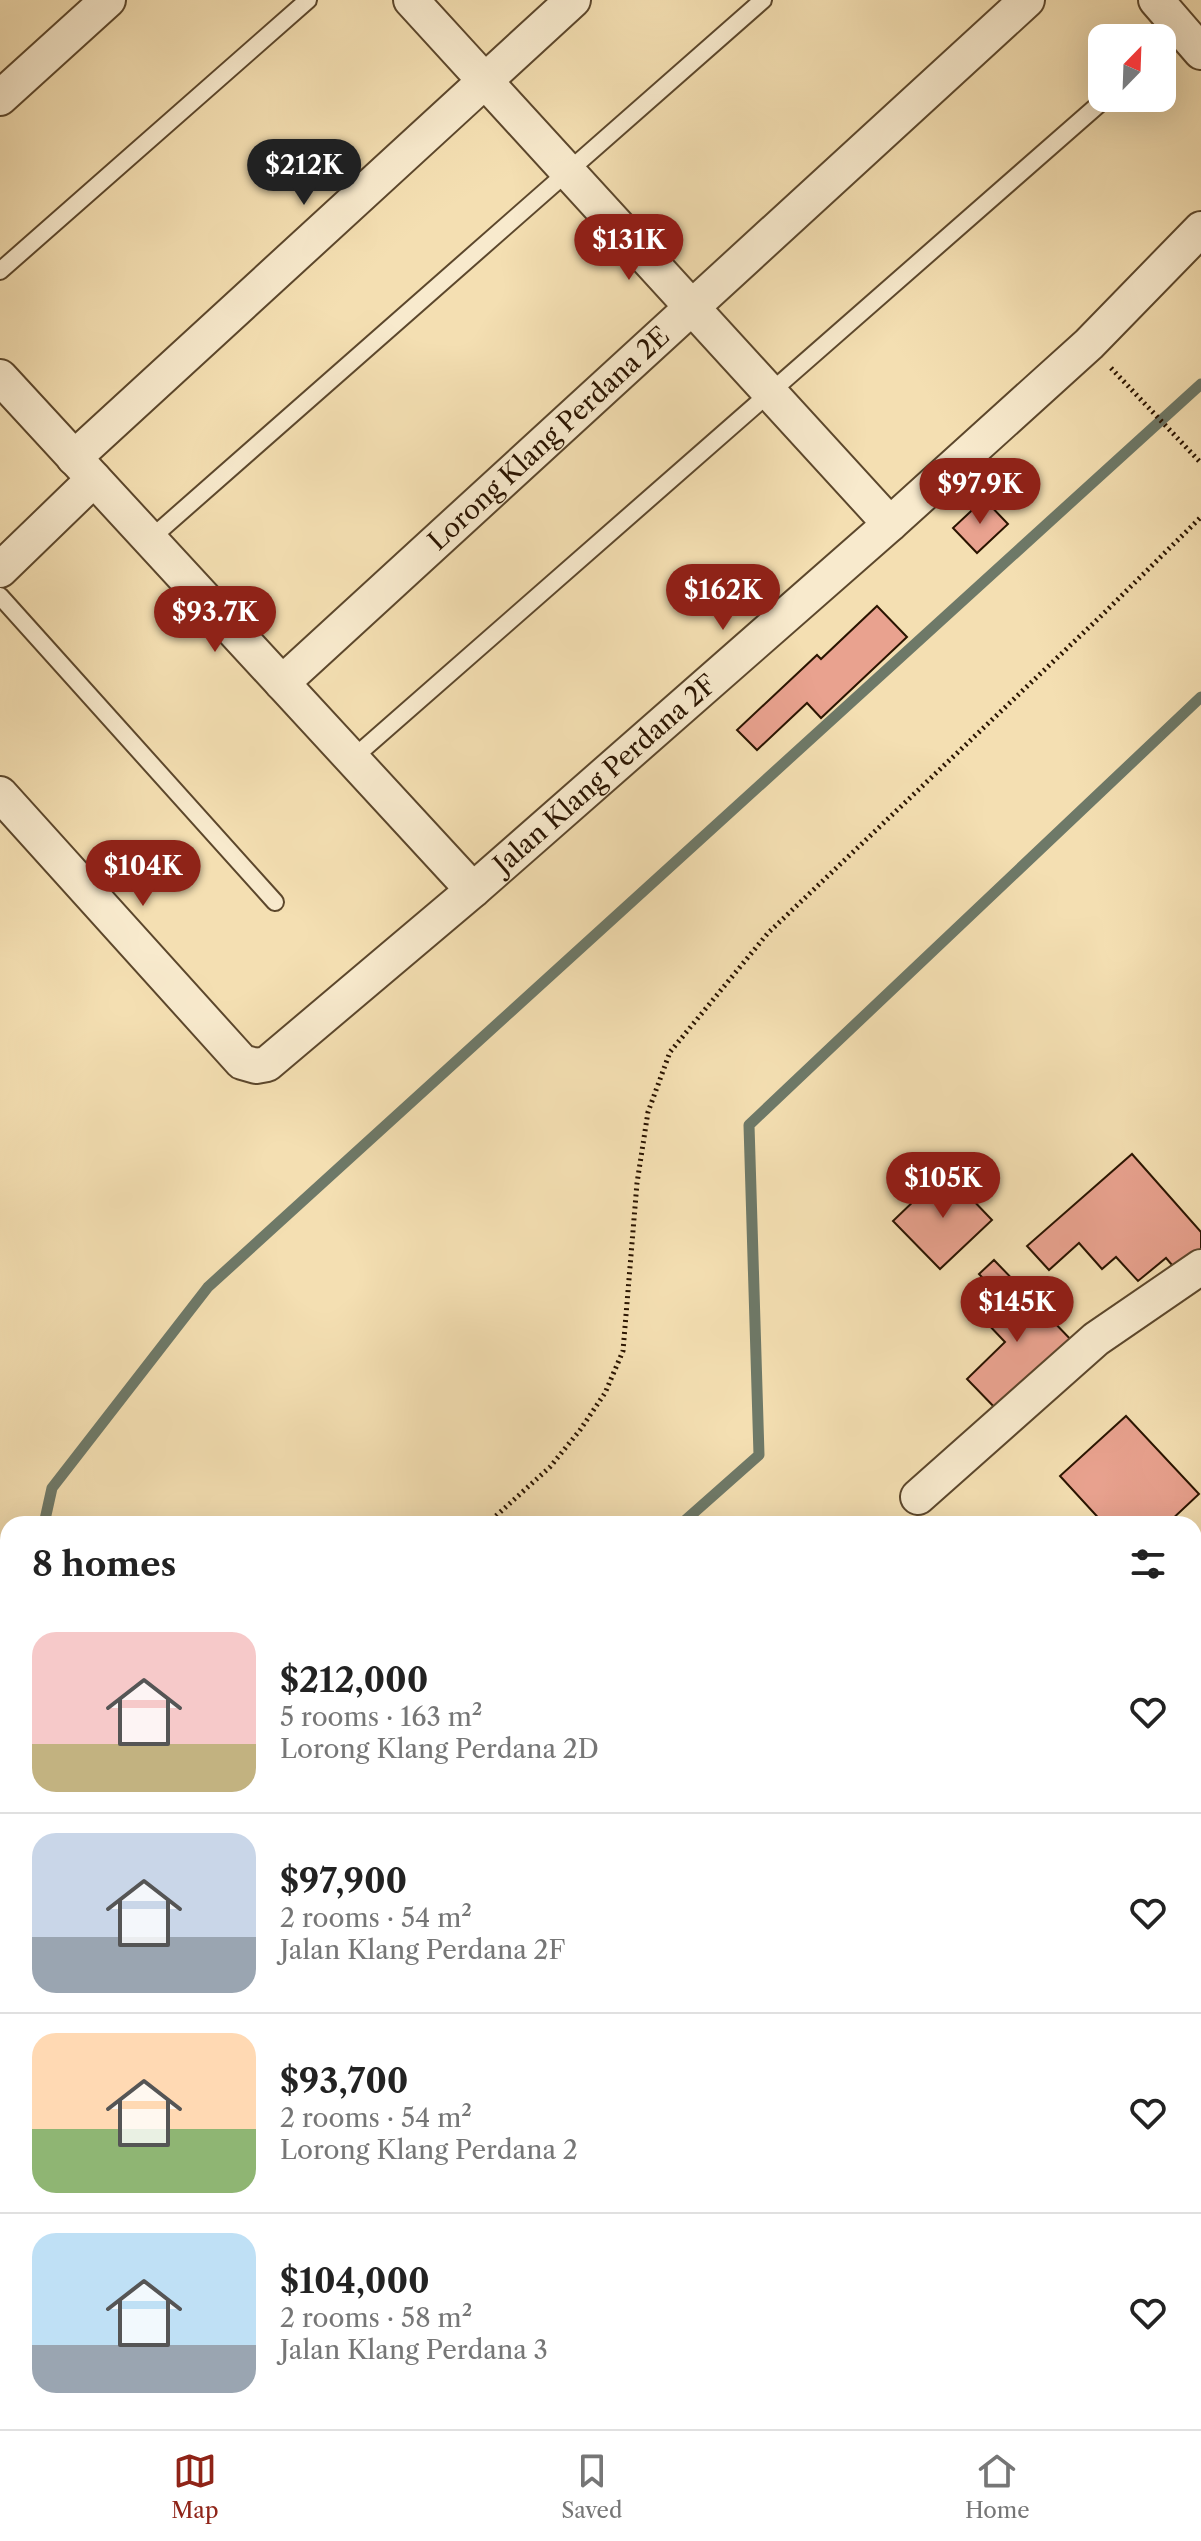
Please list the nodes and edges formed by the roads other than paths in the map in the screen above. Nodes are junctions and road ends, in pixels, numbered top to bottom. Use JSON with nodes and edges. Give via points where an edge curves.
{"nodes":[{"id":1,"x":108,"y":0,"type":"edge"},
{"id":2,"x":308,"y":0,"type":"edge"},
{"id":3,"x":411,"y":0,"type":"edge"},
{"id":4,"x":573,"y":0,"type":"edge"},
{"id":5,"x":763,"y":0,"type":"edge"},
{"id":6,"x":1027,"y":0,"type":"edge"},
{"id":7,"x":1156,"y":0,"type":"edge"},
{"id":8,"x":1182,"y":44,"type":"edge"},
{"id":9,"x":485,"y":80,"type":"junction"},
{"id":10,"x":0,"y":98,"type":"edge"},
{"id":11,"x":1090,"y":112,"type":"edge"},
{"id":12,"x":568,"y":173,"type":"junction"},
{"id":13,"x":1201,"y":229,"type":"edge"},
{"id":14,"x":0,"y":271,"type":"edge"},
{"id":15,"x":691,"y":308,"type":"junction"},
{"id":16,"x":0,"y":377,"type":"edge"},
{"id":17,"x":769,"y":393,"type":"junction"},
{"id":18,"x":84,"y":468,"type":"junction"},
{"id":19,"x":890,"y":524,"type":"junction"},
{"id":20,"x":149,"y":540,"type":"junction"},
{"id":21,"x":0,"y":570,"type":"edge"},
{"id":22,"x":0,"y":596,"type":"edge"},
{"id":23,"x":282,"y":683,"type":"junction"},
{"id":24,"x":352,"y":759,"type":"junction"},
{"id":25,"x":0,"y":794,"type":"edge"},
{"id":26,"x":473,"y":890,"type":"junction"},
{"id":27,"x":275,"y":902,"type":"dead end"},
{"id":28,"x":1201,"y":1267,"type":"edge"},
{"id":29,"x":918,"y":1497,"type":"dead end"}],
"edges":[{"from":1,"to":10,"type":"street"},
{"from":2,"to":14,"type":"lane"},
{"from":3,"to":9,"type":"street"},
{"from":4,"to":9,"type":"street"},
{"from":5,"to":12,"type":"lane"},
{"from":6,"to":15,"type":"street","name":"Lorong Klang Perdana 2E"},
{"from":7,"to":8,"type":"street"},
{"from":9,"to":12,"type":"street"},
{"from":9,"to":18,"type":"street"},
{"from":11,"to":17,"type":"lane"},
{"from":12,"to":15,"type":"street"},
{"from":12,"to":20,"type":"lane"},
{"from":13,"to":19,"type":"street","name":"Jalan Klang Perdana 2F","via":[[1089,344]]},
{"from":15,"to":17,"type":"street"},
{"from":15,"to":23,"type":"street","name":"Lorong Klang Perdana 2E"},
{"from":16,"to":18,"type":"street"},
{"from":17,"to":19,"type":"street"},
{"from":17,"to":24,"type":"lane"},
{"from":18,"to":20,"type":"street"},
{"from":18,"to":21,"type":"street"},
{"from":19,"to":26,"type":"street","name":"Jalan Klang Perdana 2F"},
{"from":20,"to":23,"type":"street"},
{"from":22,"to":27,"type":"lane"},
{"from":23,"to":24,"type":"street"},
{"from":24,"to":26,"type":"street"},
{"from":25,"to":26,"type":"street","name":"Jalan Klang Perdana 2F","via":[[242,1062],[256,1066],[267,1064]]},
{"from":28,"to":29,"type":"street","via":[[1096,1339]]}]}
